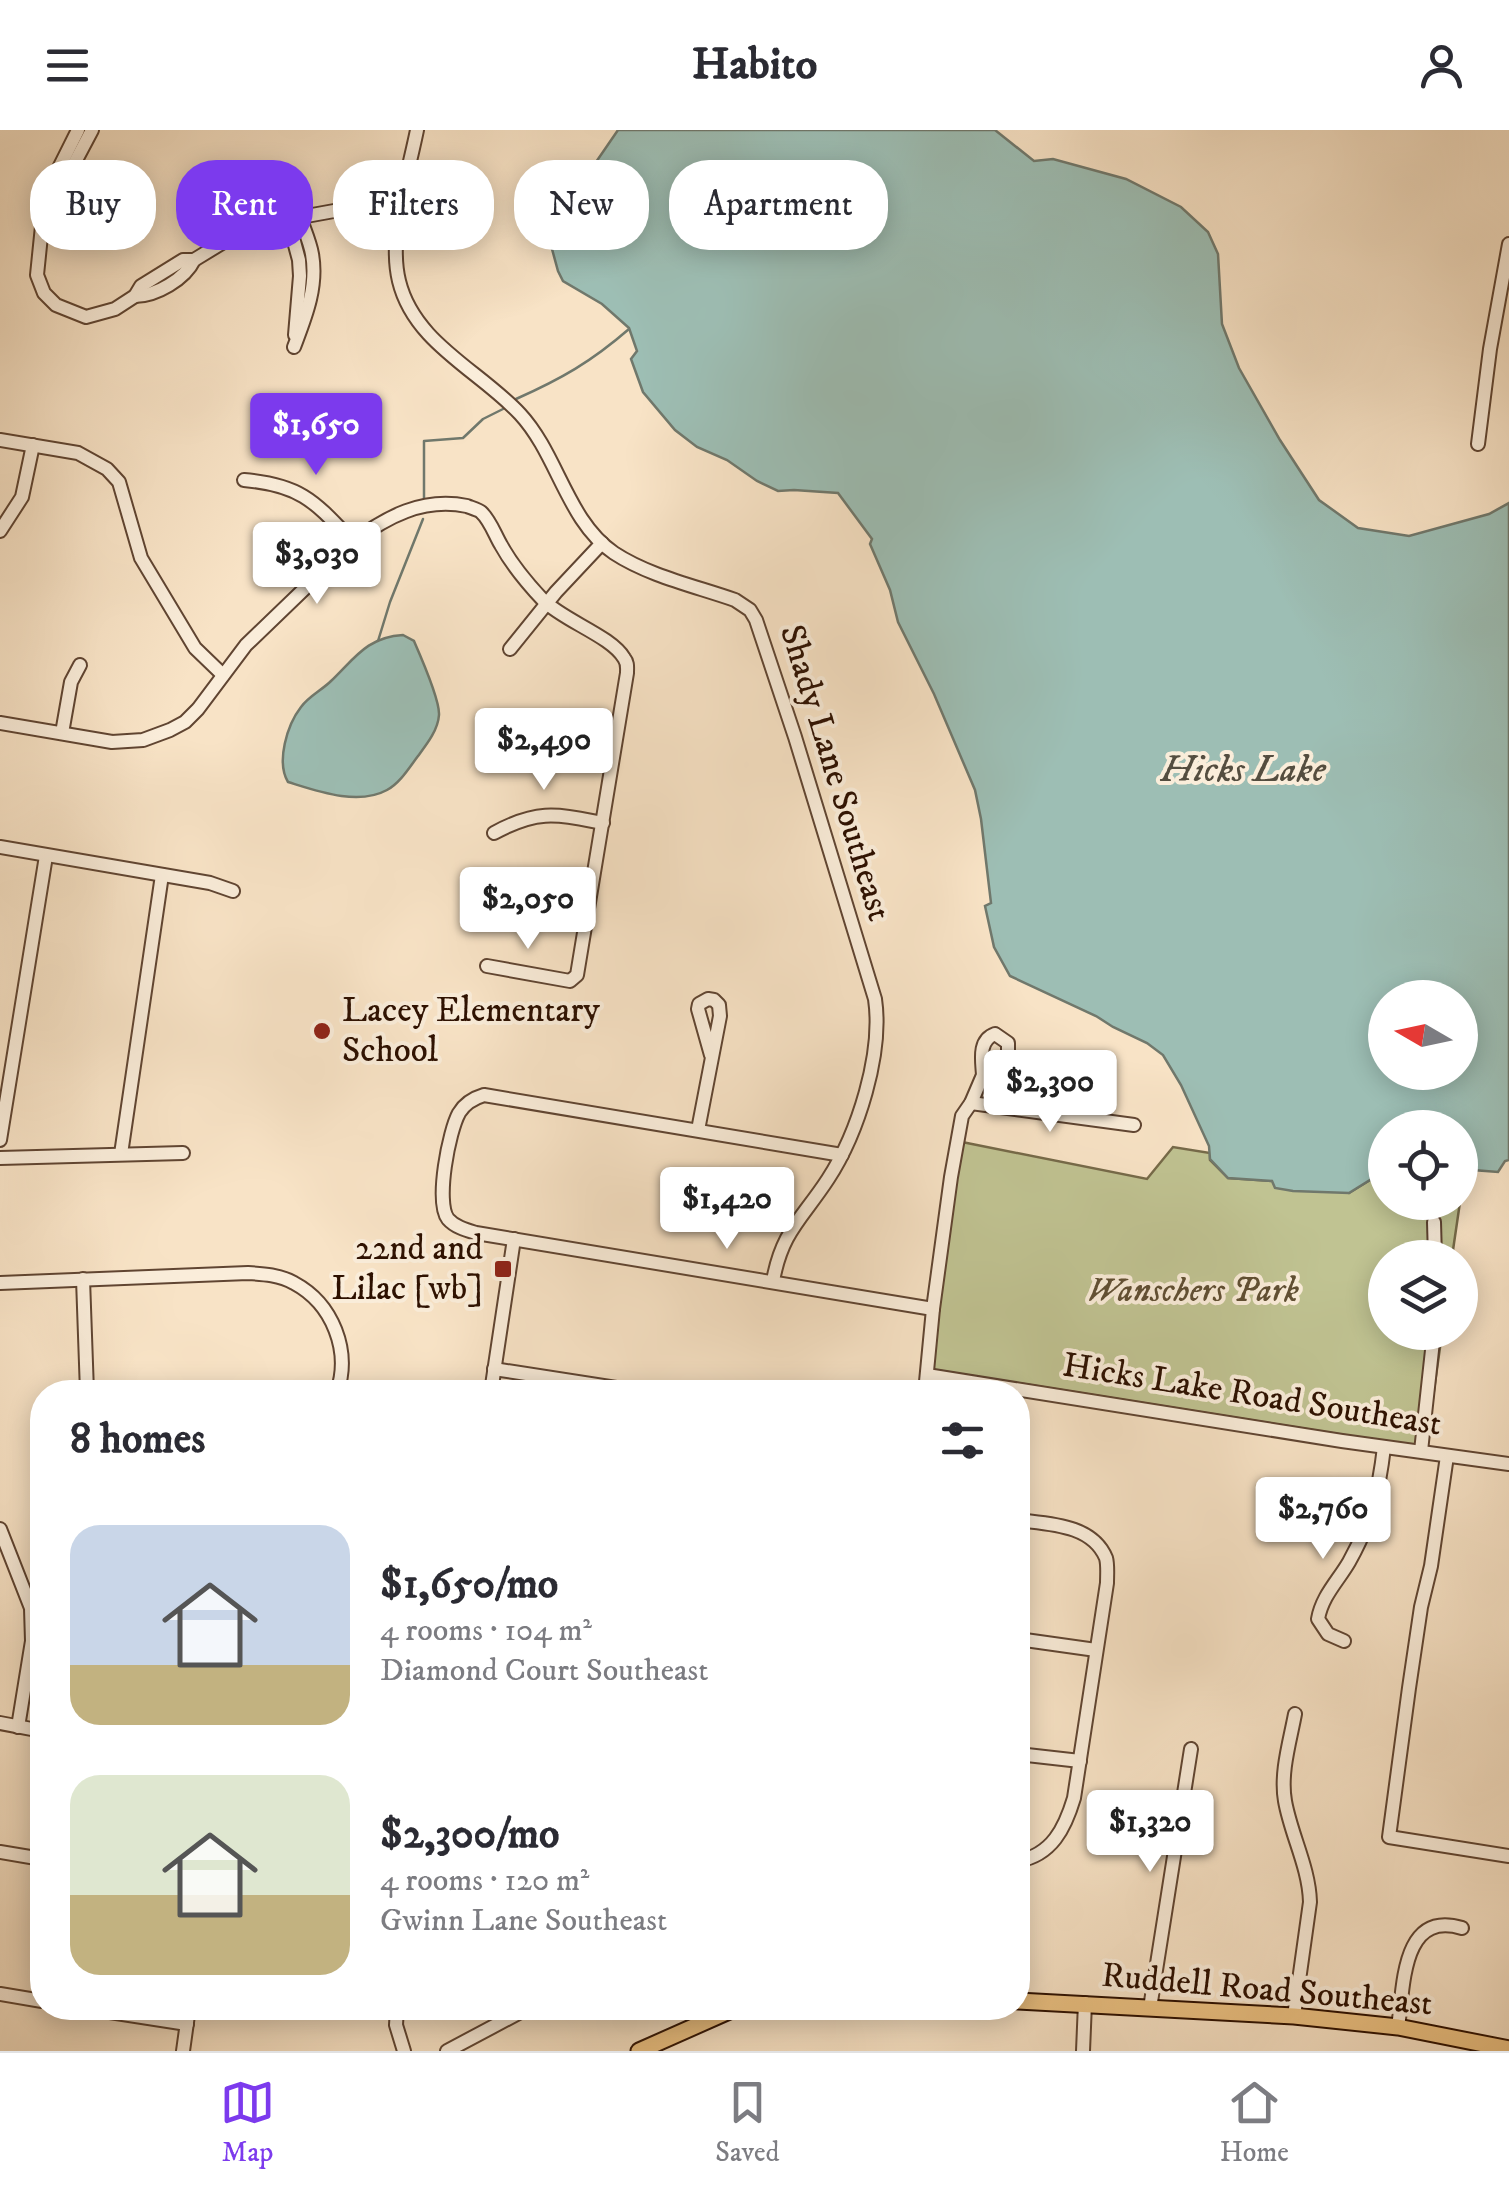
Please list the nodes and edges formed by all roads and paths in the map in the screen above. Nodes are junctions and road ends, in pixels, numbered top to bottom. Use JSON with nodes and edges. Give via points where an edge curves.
{"nodes":[{"id":1,"x":78,"y":130,"type":"edge"},
{"id":2,"x":92,"y":130,"type":"edge"},
{"id":3,"x":417,"y":130,"type":"edge"},
{"id":4,"x":63,"y":160,"type":"edge"},
{"id":5,"x":76,"y":160,"type":"edge"},
{"id":6,"x":411,"y":160,"type":"edge"},
{"id":7,"x":294,"y":218,"type":"joint"},
{"id":8,"x":1509,"y":244,"type":"edge"},
{"id":9,"x":39,"y":250,"type":"edge"},
{"id":10,"x":210,"y":250,"type":"edge"},
{"id":11,"x":396,"y":250,"type":"edge"},
{"id":12,"x":0,"y":440,"type":"edge"},
{"id":13,"x":1478,"y":444,"type":"dead end"},
{"id":14,"x":33,"y":446,"type":"junction"},
{"id":15,"x":244,"y":480,"type":"dead end"},
{"id":16,"x":0,"y":530,"type":"edge"},
{"id":17,"x":353,"y":542,"type":"junction"},
{"id":18,"x":602,"y":543,"type":"junction"},
{"id":19,"x":547,"y":603,"type":"junction"},
{"id":20,"x":510,"y":649,"type":"dead end"},
{"id":21,"x":80,"y":665,"type":"dead end"},
{"id":22,"x":223,"y":675,"type":"junction"},
{"id":23,"x":0,"y":723,"type":"edge"},
{"id":24,"x":62,"y":733,"type":"junction"},
{"id":25,"x":603,"y":822,"type":"junction"},
{"id":26,"x":494,"y":832,"type":"dead end"},
{"id":27,"x":0,"y":847,"type":"edge"},
{"id":28,"x":46,"y":856,"type":"junction"},
{"id":29,"x":162,"y":875,"type":"junction"},
{"id":30,"x":233,"y":891,"type":"dead end"},
{"id":31,"x":488,"y":966,"type":"dead end"},
{"id":32,"x":712,"y":1055,"type":"dead end"},
{"id":33,"x":983,"y":1075,"type":"dead end"},
{"id":34,"x":971,"y":1103,"type":"junction"},
{"id":35,"x":1134,"y":1125,"type":"dead end"},
{"id":36,"x":698,"y":1130,"type":"junction"},
{"id":37,"x":0,"y":1140,"type":"edge"},
{"id":38,"x":183,"y":1153,"type":"dead end"},
{"id":39,"x":120,"y":1154,"type":"junction"},
{"id":40,"x":842,"y":1155,"type":"junction"},
{"id":41,"x":0,"y":1158,"type":"edge"},
{"id":42,"x":1434,"y":1222,"type":"dead end"},
{"id":43,"x":514,"y":1239,"type":"junction"},
{"id":44,"x":1434,"y":1240,"type":"edge"},
{"id":45,"x":83,"y":1279,"type":"junction"},
{"id":46,"x":772,"y":1281,"type":"junction"},
{"id":47,"x":0,"y":1282,"type":"edge"},
{"id":48,"x":933,"y":1309,"type":"junction"},
{"id":49,"x":1432,"y":1350,"type":"edge"},
{"id":50,"x":494,"y":1369,"type":"junction"},
{"id":51,"x":927,"y":1375,"type":"junction"},
{"id":52,"x":86,"y":1380,"type":"edge"},
{"id":53,"x":340,"y":1380,"type":"edge"},
{"id":54,"x":492,"y":1380,"type":"edge"},
{"id":55,"x":565,"y":1380,"type":"edge"},
{"id":56,"x":926,"y":1380,"type":"edge"},
{"id":57,"x":959,"y":1380,"type":"edge"},
{"id":58,"x":1030,"y":1391,"type":"edge"},
{"id":59,"x":1384,"y":1447,"type":"junction"},
{"id":60,"x":1421,"y":1451,"type":"junction"},
{"id":61,"x":1447,"y":1456,"type":"junction"},
{"id":62,"x":1509,"y":1464,"type":"edge"},
{"id":63,"x":1030,"y":1522,"type":"edge"},
{"id":64,"x":0,"y":1529,"type":"edge"},
{"id":65,"x":30,"y":1605,"type":"edge"},
{"id":66,"x":1344,"y":1640,"type":"dead end"},
{"id":67,"x":1030,"y":1641,"type":"edge"},
{"id":68,"x":1096,"y":1650,"type":"junction"},
{"id":69,"x":30,"y":1653,"type":"edge"},
{"id":70,"x":1295,"y":1714,"type":"dead end"},
{"id":71,"x":0,"y":1724,"type":"edge"},
{"id":72,"x":18,"y":1727,"type":"junction"},
{"id":73,"x":30,"y":1729,"type":"edge"},
{"id":74,"x":1192,"y":1750,"type":"dead end"},
{"id":75,"x":1030,"y":1755,"type":"edge"},
{"id":76,"x":1080,"y":1760,"type":"junction"},
{"id":77,"x":0,"y":1852,"type":"edge"},
{"id":78,"x":1509,"y":1856,"type":"edge"},
{"id":79,"x":30,"y":1857,"type":"edge"},
{"id":80,"x":1030,"y":1858,"type":"edge"},
{"id":81,"x":1462,"y":1928,"type":"dead end"},
{"id":82,"x":0,"y":1994,"type":"edge"},
{"id":83,"x":30,"y":1999,"type":"edge"},
{"id":84,"x":1030,"y":2001,"type":"edge"},
{"id":85,"x":1085,"y":2004,"type":"junction"},
{"id":86,"x":1150,"y":2008,"type":"junction"},
{"id":87,"x":1294,"y":2016,"type":"junction"},
{"id":88,"x":161,"y":2020,"type":"edge"},
{"id":89,"x":188,"y":2020,"type":"edge"},
{"id":90,"x":396,"y":2020,"type":"edge"},
{"id":91,"x":505,"y":2020,"type":"edge"},
{"id":92,"x":709,"y":2020,"type":"edge"},
{"id":93,"x":187,"y":2024,"type":"junction"},
{"id":94,"x":1398,"y":2027,"type":"junction"},
{"id":95,"x":1509,"y":2049,"type":"edge"},
{"id":96,"x":183,"y":2051,"type":"edge"},
{"id":97,"x":404,"y":2051,"type":"edge"},
{"id":98,"x":447,"y":2051,"type":"edge"},
{"id":99,"x":639,"y":2051,"type":"edge"},
{"id":100,"x":1083,"y":2051,"type":"edge"}],
"edges":[{"from":1,"to":4,"type":"street"},
{"from":2,"to":5,"type":"street"},
{"from":3,"to":6,"type":"street","name":"Shady Lane Southeast"},
{"from":7,"to":7,"type":"street","via":[[300,276],[294,347],[314,273],[312,252]]},
{"from":8,"to":13,"type":"street"},
{"from":9,"to":10,"type":"street","via":[[44,293],[86,317],[149,296]]},
{"from":11,"to":18,"type":"street","name":"Shady Lane Southeast","via":[[402,294],[418,322],[520,414]]},
{"from":12,"to":14,"type":"street"},
{"from":14,"to":16,"type":"street","via":[[22,497]]},
{"from":14,"to":22,"type":"street","via":[[78,453],[119,482],[141,558],[195,648]]},
{"from":15,"to":17,"type":"street","via":[[306,496]]},
{"from":17,"to":19,"type":"street","via":[[413,508],[471,507]]},
{"from":17,"to":22,"type":"street"},
{"from":18,"to":19,"type":"street"},
{"from":18,"to":40,"type":"street","name":"Shady Lane Southeast","via":[[649,570],[735,600],[756,620],[875,1000],[870,1070]]},
{"from":19,"to":20,"type":"street"},
{"from":19,"to":25,"type":"street","via":[[624,657],[628,673]]},
{"from":21,"to":24,"type":"street"},
{"from":22,"to":24,"type":"street","via":[[185,722],[157,736],[112,742]]},
{"from":23,"to":24,"type":"street"},
{"from":25,"to":26,"type":"street","via":[[544,814]]},
{"from":25,"to":31,"type":"street","via":[[577,976]]},
{"from":27,"to":28,"type":"street"},
{"from":28,"to":29,"type":"street"},
{"from":28,"to":37,"type":"street"},
{"from":29,"to":30,"type":"street"},
{"from":29,"to":39,"type":"street"},
{"from":32,"to":36,"type":"street"},
{"from":33,"to":34,"type":"street"},
{"from":34,"to":35,"type":"street"},
{"from":34,"to":48,"type":"street","via":[[962,1116]]},
{"from":36,"to":40,"type":"street"},
{"from":36,"to":43,"type":"street","via":[[484,1096],[468,1103],[457,1118],[446,1171],[446,1217],[476,1233]]},
{"from":38,"to":39,"type":"street"},
{"from":39,"to":41,"type":"street"},
{"from":40,"to":46,"type":"street","name":"Shady Lane Southeast","via":[[792,1226]]},
{"from":42,"to":44,"type":"street"},
{"from":43,"to":46,"type":"street"},
{"from":43,"to":50,"type":"street"},
{"from":45,"to":47,"type":"street"},
{"from":45,"to":52,"type":"street"},
{"from":45,"to":53,"type":"street","via":[[248,1272],[296,1283],[332,1319]]},
{"from":46,"to":48,"type":"street"},
{"from":48,"to":51,"type":"street"},
{"from":49,"to":60,"type":"street"},
{"from":50,"to":54,"type":"street"},
{"from":50,"to":55,"type":"street"},
{"from":51,"to":56,"type":"street"},
{"from":51,"to":57,"type":"street","name":"Hicks Lake Road Southeast"},
{"from":58,"to":59,"type":"street","name":"Hicks Lake Road Southeast"},
{"from":59,"to":60,"type":"street","name":"Hicks Lake Road Southeast"},
{"from":59,"to":66,"type":"street","via":[[1374,1509],[1318,1618],[1328,1634]]},
{"from":60,"to":61,"type":"street","name":"Hicks Lake Road Southeast"},
{"from":61,"to":62,"type":"street","name":"Hicks Lake Road Southeast"},
{"from":61,"to":78,"type":"street","via":[[1389,1836]]},
{"from":63,"to":68,"type":"street","via":[[1083,1533],[1106,1559]]},
{"from":64,"to":65,"type":"street"},
{"from":67,"to":68,"type":"street"},
{"from":68,"to":76,"type":"street"},
{"from":69,"to":72,"type":"street"},
{"from":70,"to":87,"type":"street","via":[[1284,1797],[1310,1902]]},
{"from":71,"to":72,"type":"street"},
{"from":72,"to":73,"type":"street"},
{"from":74,"to":86,"type":"street"},
{"from":75,"to":76,"type":"street"},
{"from":76,"to":80,"type":"street","via":[[1065,1826]]},
{"from":77,"to":79,"type":"street"},
{"from":81,"to":94,"type":"street","via":[[1442,1924],[1416,1940]]},
{"from":82,"to":83,"type":"street"},
{"from":84,"to":85,"type":"main road","name":"Ruddell Road Southeast"},
{"from":85,"to":86,"type":"main road","name":"Ruddell Road Southeast"},
{"from":85,"to":100,"type":"street"},
{"from":86,"to":87,"type":"main road","name":"Ruddell Road Southeast"},
{"from":87,"to":94,"type":"main road","name":"Ruddell Road Southeast"},
{"from":88,"to":93,"type":"street"},
{"from":89,"to":93,"type":"street"},
{"from":90,"to":97,"type":"street"},
{"from":91,"to":98,"type":"street"},
{"from":92,"to":99,"type":"main road"},
{"from":93,"to":96,"type":"street"},
{"from":94,"to":95,"type":"main road","name":"Ruddell Road Southeast"}]}
